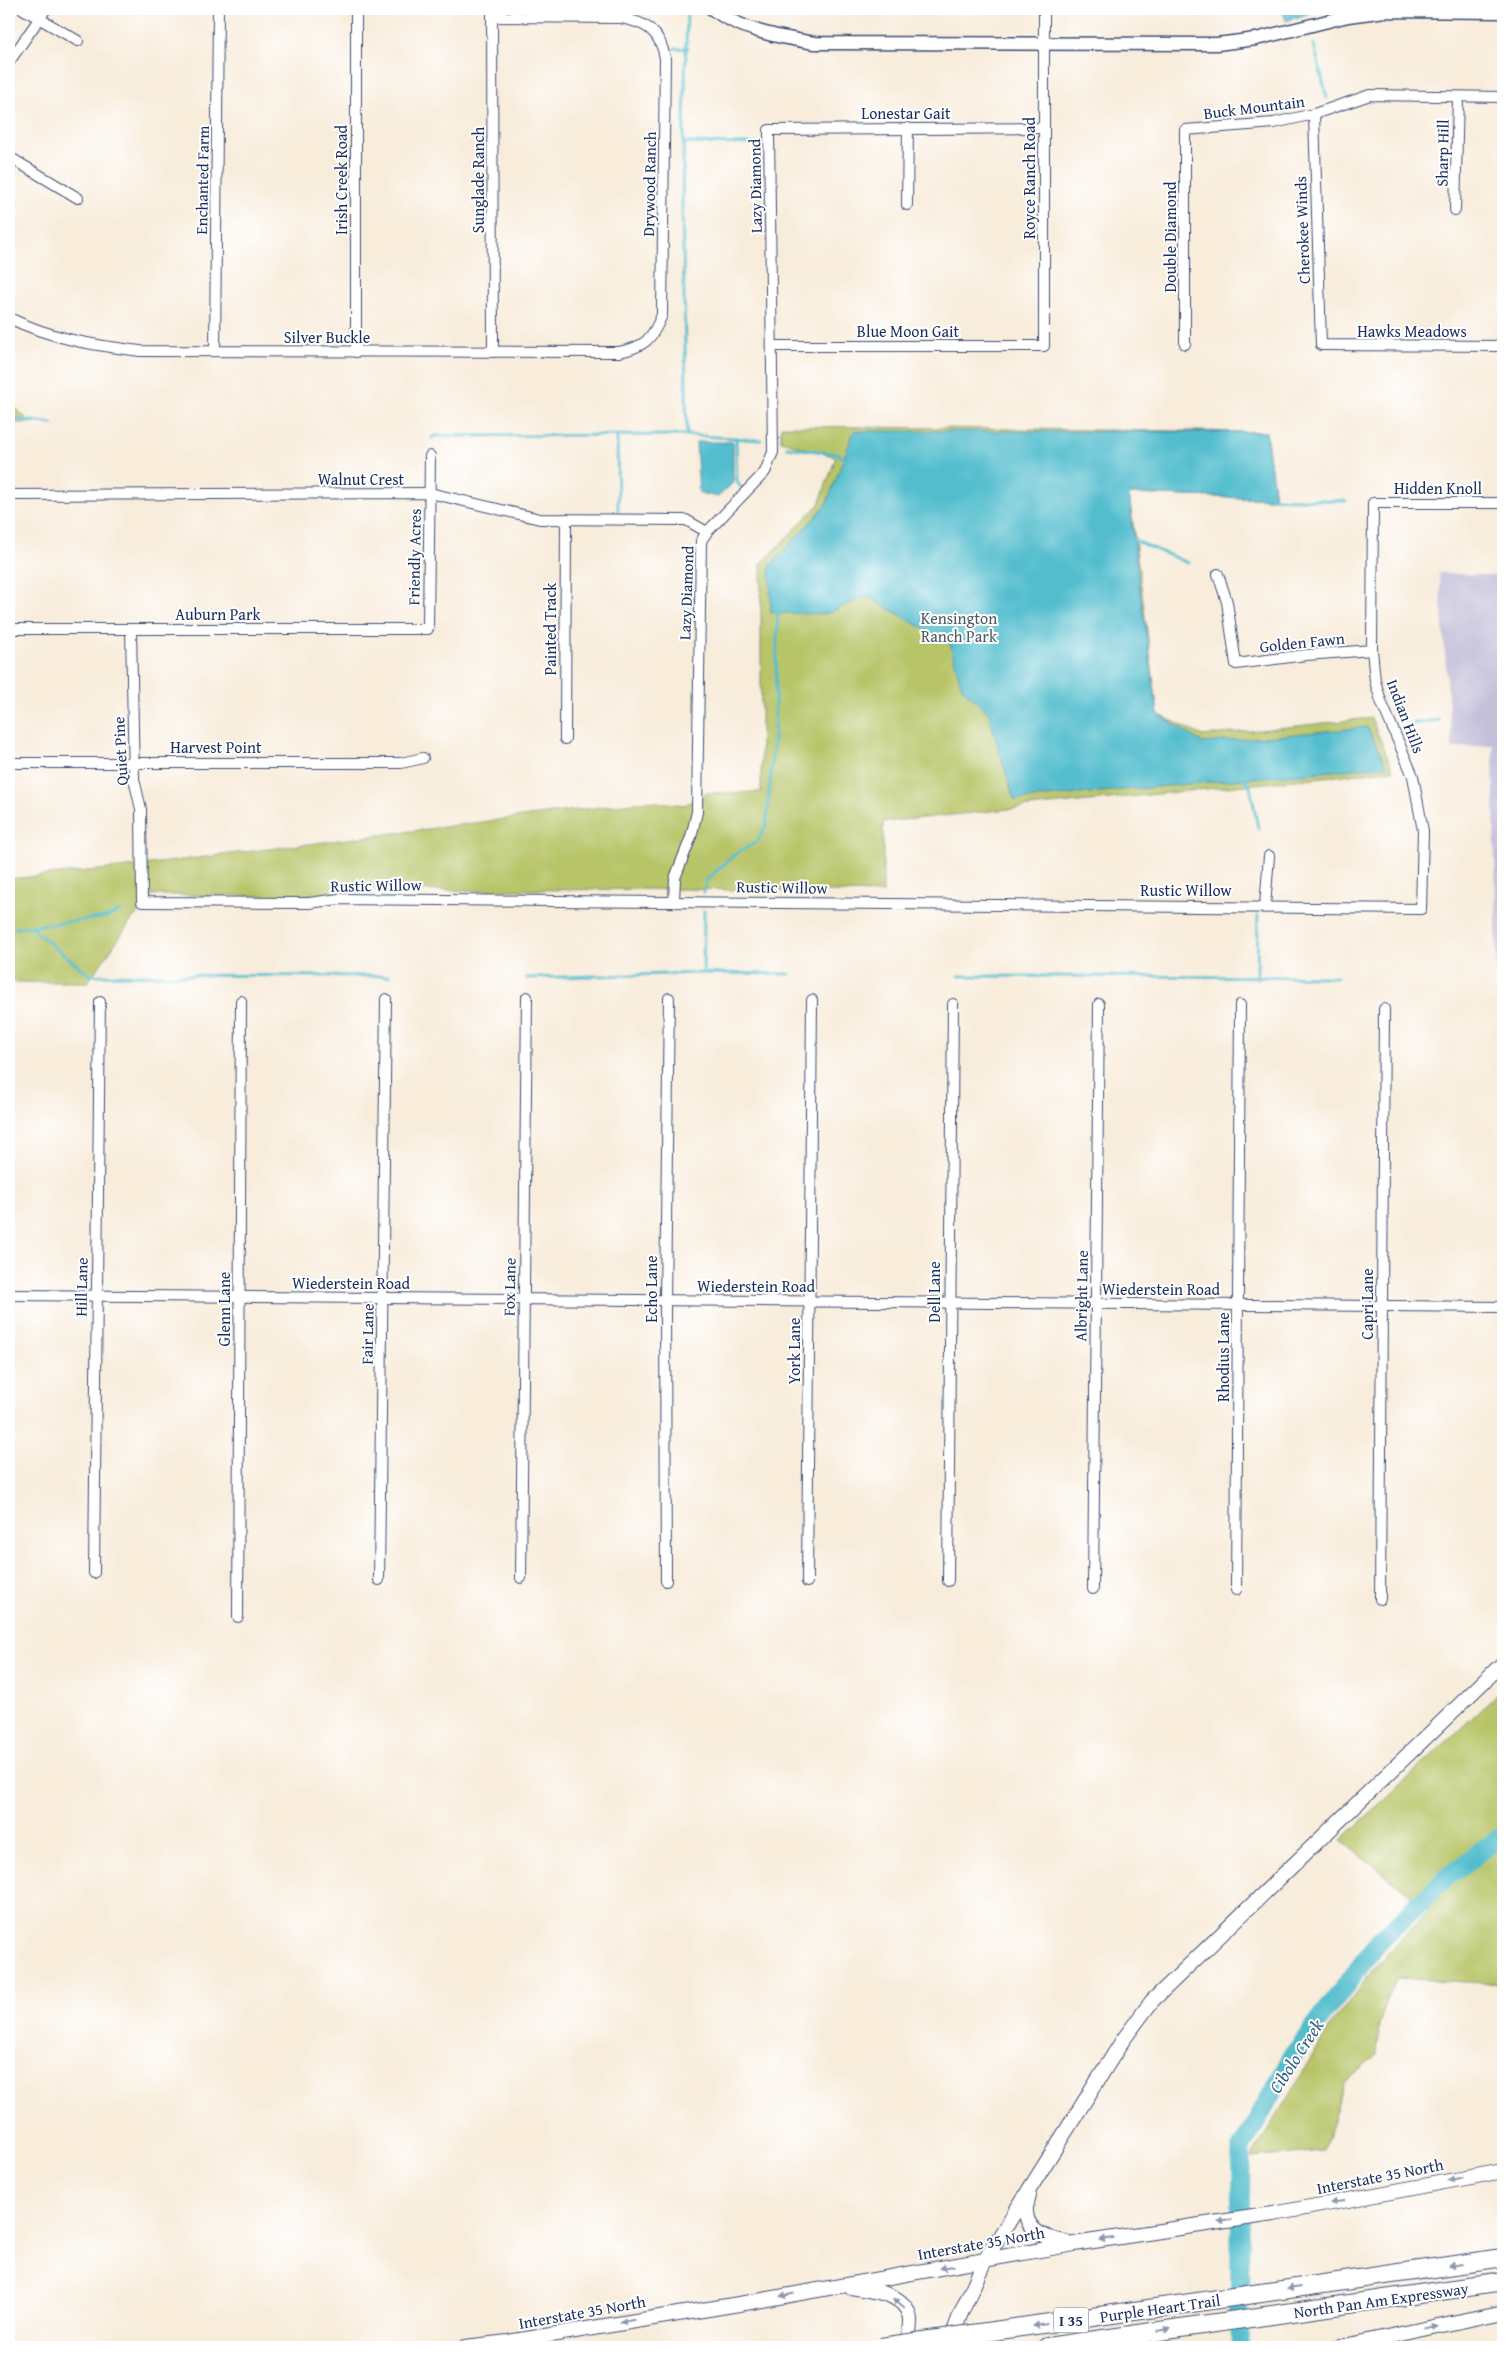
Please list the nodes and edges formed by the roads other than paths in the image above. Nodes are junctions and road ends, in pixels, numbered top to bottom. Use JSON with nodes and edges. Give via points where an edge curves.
{"nodes":[{"id":1,"x":23,"y":9,"type":"edge"},
{"id":2,"x":46,"y":9,"type":"edge"},
{"id":3,"x":218,"y":9,"type":"edge"},
{"id":4,"x":356,"y":9,"type":"edge"},
{"id":5,"x":712,"y":9,"type":"edge"},
{"id":6,"x":1044,"y":9,"type":"edge"},
{"id":7,"x":1503,"y":12,"type":"edge"},
{"id":8,"x":492,"y":13,"type":"edge"},
{"id":9,"x":41,"y":19,"type":"junction"},
{"id":10,"x":78,"y":40,"type":"dead end"},
{"id":11,"x":1044,"y":43,"type":"junction"},
{"id":12,"x":9,"y":62,"type":"edge"},
{"id":13,"x":1458,"y":98,"type":"junction"},
{"id":14,"x":1503,"y":98,"type":"edge"},
{"id":15,"x":1314,"y":114,"type":"junction"},
{"id":16,"x":908,"y":128,"type":"junction"},
{"id":17,"x":1044,"y":128,"type":"junction"},
{"id":18,"x":769,"y":130,"type":"joint"},
{"id":19,"x":1185,"y":130,"type":"joint"},
{"id":20,"x":9,"y":157,"type":"edge"},
{"id":21,"x":78,"y":198,"type":"dead end"},
{"id":22,"x":907,"y":205,"type":"dead end"},
{"id":23,"x":1456,"y":210,"type":"dead end"},
{"id":24,"x":9,"y":318,"type":"edge"},
{"id":25,"x":648,"y":341,"type":"joint"},
{"id":26,"x":1185,"y":344,"type":"dead end"},
{"id":27,"x":772,"y":346,"type":"junction"},
{"id":28,"x":1044,"y":346,"type":"joint"},
{"id":29,"x":1321,"y":346,"type":"joint"},
{"id":30,"x":1503,"y":346,"type":"edge"},
{"id":31,"x":215,"y":352,"type":"junction"},
{"id":32,"x":356,"y":352,"type":"junction"},
{"id":33,"x":493,"y":352,"type":"junction"},
{"id":34,"x":430,"y":456,"type":"dead end"},
{"id":35,"x":430,"y":493,"type":"junction"},
{"id":36,"x":9,"y":495,"type":"edge"},
{"id":37,"x":1372,"y":502,"type":"joint"},
{"id":38,"x":1503,"y":503,"type":"edge"},
{"id":39,"x":566,"y":519,"type":"junction"},
{"id":40,"x":707,"y":532,"type":"junction"},
{"id":41,"x":1218,"y":574,"type":"dead end"},
{"id":42,"x":9,"y":629,"type":"edge"},
{"id":43,"x":131,"y":629,"type":"junction"},
{"id":44,"x":428,"y":629,"type":"joint"},
{"id":45,"x":1372,"y":650,"type":"junction"},
{"id":46,"x":565,"y":739,"type":"dead end"},
{"id":47,"x":423,"y":758,"type":"dead end"},
{"id":48,"x":133,"y":762,"type":"junction"},
{"id":49,"x":9,"y":763,"type":"edge"},
{"id":50,"x":1269,"y":856,"type":"dead end"},
{"id":51,"x":674,"y":900,"type":"junction"},
{"id":52,"x":142,"y":902,"type":"joint"},
{"id":53,"x":1266,"y":906,"type":"junction"},
{"id":54,"x":1421,"y":909,"type":"joint"},
{"id":55,"x":527,"y":997,"type":"dead end"},
{"id":56,"x":669,"y":998,"type":"dead end"},
{"id":57,"x":386,"y":999,"type":"dead end"},
{"id":58,"x":812,"y":1000,"type":"dead end"},
{"id":59,"x":241,"y":1001,"type":"dead end"},
{"id":60,"x":100,"y":1002,"type":"dead end"},
{"id":61,"x":953,"y":1004,"type":"dead end"},
{"id":62,"x":1099,"y":1004,"type":"dead end"},
{"id":63,"x":1240,"y":1005,"type":"dead end"},
{"id":64,"x":1384,"y":1009,"type":"dead end"},
{"id":65,"x":9,"y":1295,"type":"edge"},
{"id":66,"x":96,"y":1296,"type":"junction"},
{"id":67,"x":239,"y":1297,"type":"junction"},
{"id":68,"x":383,"y":1298,"type":"junction"},
{"id":69,"x":524,"y":1299,"type":"junction"},
{"id":70,"x":665,"y":1300,"type":"junction"},
{"id":71,"x":809,"y":1302,"type":"junction"},
{"id":72,"x":949,"y":1302,"type":"junction"},
{"id":73,"x":1096,"y":1304,"type":"junction"},
{"id":74,"x":1238,"y":1305,"type":"junction"},
{"id":75,"x":1382,"y":1306,"type":"junction"},
{"id":76,"x":1503,"y":1307,"type":"edge"},
{"id":77,"x":94,"y":1573,"type":"dead end"},
{"id":78,"x":521,"y":1578,"type":"dead end"},
{"id":79,"x":378,"y":1580,"type":"dead end"},
{"id":80,"x":666,"y":1581,"type":"dead end"},
{"id":81,"x":948,"y":1581,"type":"dead end"},
{"id":82,"x":807,"y":1582,"type":"dead end"},
{"id":83,"x":1093,"y":1589,"type":"dead end"},
{"id":84,"x":1236,"y":1590,"type":"dead end"},
{"id":85,"x":1380,"y":1599,"type":"dead end"},
{"id":86,"x":238,"y":1617,"type":"dead end"},
{"id":87,"x":1503,"y":1663,"type":"edge"},
{"id":88,"x":1503,"y":2171,"type":"edge"},
{"id":89,"x":1030,"y":2187,"type":"junction"},
{"id":90,"x":1074,"y":2244,"type":"junction"},
{"id":91,"x":1503,"y":2258,"type":"edge"},
{"id":92,"x":985,"y":2260,"type":"junction"},
{"id":93,"x":1503,"y":2282,"type":"edge"},
{"id":94,"x":840,"y":2285,"type":"junction"},
{"id":95,"x":1261,"y":2293,"type":"joint"},
{"id":96,"x":1503,"y":2312,"type":"edge"},
{"id":97,"x":1259,"y":2317,"type":"joint"},
{"id":98,"x":465,"y":2347,"type":"edge"},
{"id":99,"x":880,"y":2347,"type":"edge"},
{"id":100,"x":907,"y":2347,"type":"edge"},
{"id":101,"x":948,"y":2347,"type":"edge"},
{"id":102,"x":1046,"y":2347,"type":"edge"},
{"id":103,"x":1340,"y":2347,"type":"edge"}],
"edges":[{"from":1,"to":9,"type":"street"},
{"from":2,"to":9,"type":"street"},
{"from":3,"to":31,"type":"street","name":"Enchanted Farm"},
{"from":4,"to":32,"type":"street","name":"Irish Creek Road"},
{"from":5,"to":11,"type":"street","via":[[740,26],[776,37],[815,43]]},
{"from":6,"to":11,"type":"street","name":"Royce Ranch Road"},
{"from":7,"to":11,"type":"street","via":[[1385,11],[1348,16],[1256,39],[1217,44]]},
{"from":8,"to":25,"type":"street","name":"Drywood Ranch","via":[[636,20],[660,40],[665,58],[662,314]]},
{"from":8,"to":33,"type":"street","name":"Sunglade Ranch"},
{"from":9,"to":10,"type":"street"},
{"from":9,"to":12,"type":"street"},
{"from":11,"to":17,"type":"street","name":"Royce Ranch Road"},
{"from":13,"to":14,"type":"street","name":"Buck Mountain"},
{"from":13,"to":15,"type":"street","name":"Buck Mountain","via":[[1370,95]]},
{"from":13,"to":23,"type":"street","name":"Sharp Hill"},
{"from":15,"to":19,"type":"street","name":"Buck Mountain","via":[[1274,123]]},
{"from":15,"to":29,"type":"street","name":"Cherokee Winds"},
{"from":16,"to":17,"type":"street","name":"Lonestar Gait"},
{"from":16,"to":18,"type":"street","name":"Lonestar Gait"},
{"from":16,"to":22,"type":"street"},
{"from":17,"to":28,"type":"street","name":"Royce Ranch Road"},
{"from":18,"to":27,"type":"street","name":"Lazy Diamond"},
{"from":19,"to":26,"type":"street","name":"Double Diamond"},
{"from":20,"to":21,"type":"street"},
{"from":24,"to":31,"type":"street","name":"Silver Buckle","via":[[34,330],[86,345],[140,351]]},
{"from":25,"to":33,"type":"street","name":"Silver Buckle","via":[[636,349],[619,352]]},
{"from":27,"to":28,"type":"street","name":"Blue Moon Gait"},
{"from":27,"to":40,"type":"street","name":"Lazy Diamond","via":[[774,437],[771,457],[765,472]]},
{"from":29,"to":30,"type":"street","name":"Hawks Meadows"},
{"from":31,"to":32,"type":"street","name":"Silver Buckle"},
{"from":32,"to":33,"type":"street","name":"Silver Buckle"},
{"from":34,"to":35,"type":"street","name":"Friendly Acres"},
{"from":35,"to":36,"type":"street","name":"Walnut Crest"},
{"from":35,"to":39,"type":"street","name":"Walnut Crest","via":[[532,518]]},
{"from":35,"to":44,"type":"street","name":"Friendly Acres"},
{"from":37,"to":38,"type":"street","name":"Hidden Knoll"},
{"from":37,"to":45,"type":"street","name":"Indian Hills"},
{"from":39,"to":40,"type":"street","name":"Walnut Crest","via":[[686,520]]},
{"from":39,"to":46,"type":"street","name":"Painted Track"},
{"from":40,"to":51,"type":"street","name":"Lazy Diamond","via":[[701,542],[700,558],[697,812],[675,878]]},
{"from":41,"to":45,"type":"street","name":"Golden Fawn","via":[[1227,602],[1236,664]]},
{"from":42,"to":43,"type":"street","name":"Auburn Park"},
{"from":43,"to":44,"type":"street","name":"Auburn Park"},
{"from":43,"to":48,"type":"street","name":"Quiet Pine"},
{"from":45,"to":54,"type":"street","name":"Indian Hills","via":[[1381,701],[1414,776],[1422,831]]},
{"from":47,"to":48,"type":"street","name":"Harvest Point","via":[[401,763]]},
{"from":48,"to":49,"type":"street","name":"Harvest Point"},
{"from":48,"to":52,"type":"street","name":"Quiet Pine","via":[[141,809]]},
{"from":50,"to":53,"type":"street"},
{"from":51,"to":52,"type":"street","name":"Rustic Willow"},
{"from":51,"to":53,"type":"street","name":"Rustic Willow"},
{"from":53,"to":54,"type":"street","name":"Rustic Willow"},
{"from":55,"to":69,"type":"street","name":"Fox Lane"},
{"from":56,"to":70,"type":"street","name":"Echo Lane"},
{"from":57,"to":68,"type":"street","name":"Fair Lane"},
{"from":58,"to":71,"type":"street","name":"York Lane"},
{"from":59,"to":67,"type":"street","name":"Glenn Lane"},
{"from":60,"to":66,"type":"street","name":"Hill Lane"},
{"from":61,"to":72,"type":"street","name":"Dell Lane"},
{"from":62,"to":73,"type":"street","name":"Albright Lane"},
{"from":63,"to":74,"type":"street","name":"Rhodius Lane"},
{"from":64,"to":75,"type":"street","name":"Capri Lane"},
{"from":65,"to":66,"type":"street","name":"Wiederstein Road"},
{"from":66,"to":67,"type":"street","name":"Wiederstein Road"},
{"from":66,"to":77,"type":"street","name":"Hill Lane"},
{"from":67,"to":68,"type":"street","name":"Wiederstein Road"},
{"from":67,"to":86,"type":"street","name":"Glenn Lane"},
{"from":68,"to":69,"type":"street","name":"Wiederstein Road"},
{"from":68,"to":79,"type":"street","name":"Fair Lane"},
{"from":69,"to":70,"type":"street","name":"Wiederstein Road"},
{"from":69,"to":78,"type":"street","name":"Fox Lane"},
{"from":70,"to":71,"type":"street","name":"Wiederstein Road"},
{"from":70,"to":80,"type":"street","name":"Echo Lane"},
{"from":71,"to":72,"type":"street","name":"Wiederstein Road"},
{"from":71,"to":82,"type":"street","name":"York Lane"},
{"from":72,"to":73,"type":"street","name":"Wiederstein Road"},
{"from":72,"to":81,"type":"street","name":"Dell Lane"},
{"from":73,"to":74,"type":"street","name":"Wiederstein Road"},
{"from":73,"to":83,"type":"street","name":"Albright Lane"},
{"from":74,"to":75,"type":"street","name":"Wiederstein Road"},
{"from":74,"to":84,"type":"street","name":"Rhodius Lane"},
{"from":75,"to":76,"type":"street","name":"Wiederstein Road"},
{"from":75,"to":85,"type":"street","name":"Capri Lane"},
{"from":87,"to":89,"type":"main road","via":[[1152,2001],[1123,2040]]},
{"from":88,"to":90,"type":"main road","name":"Interstate 35 North","one_way":true,"via":[[1273,2214]]},
{"from":89,"to":90,"type":"main road","via":[[1026,2212],[1030,2224],[1039,2234],[1052,2240]]},
{"from":89,"to":92,"type":"main road"},
{"from":90,"to":92,"type":"main road","name":"Interstate 35 North"},
{"from":91,"to":95,"type":"highway","name":"North Pan Am Expressway","number":"I 35","one_way":true},
{"from":92,"to":94,"type":"main road","name":"Interstate 35 North","one_way":true},
{"from":92,"to":101,"type":"main road"},
{"from":93,"to":97,"type":"highway","name":"North Pan Am Expressway","number":"I 35"},
{"from":94,"to":98,"type":"main road","name":"Interstate 35 North","one_way":true},
{"from":100,"to":94,"type":"main road","one_way":true,"via":[[910,2318],[906,2308],[894,2297],[880,2292]]},
{"from":95,"to":99,"type":"highway","name":"Purple Heart Trail","number":"I 35","one_way":true,"bridge":true},
{"from":103,"to":96,"type":"main road","one_way":true},
{"from":102,"to":97,"type":"highway","name":"Purple Heart Trail","number":"I 35","one_way":true}]}
